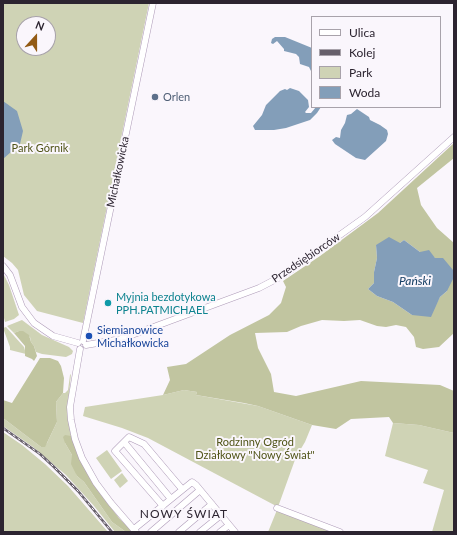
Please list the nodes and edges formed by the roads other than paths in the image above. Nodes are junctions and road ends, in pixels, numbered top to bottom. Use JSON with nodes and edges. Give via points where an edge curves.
{"nodes":[{"id":1,"x":153,"y":3,"type":"edge"},
{"id":2,"x":454,"y":137,"type":"edge"},
{"id":3,"x":3,"y":266,"type":"edge"},
{"id":4,"x":82,"y":344,"type":"junction"},
{"id":5,"x":124,"y":442,"type":"junction"},
{"id":6,"x":182,"y":489,"type":"junction"},
{"id":7,"x":200,"y":490,"type":"junction"},
{"id":8,"x":171,"y":498,"type":"junction"},
{"id":9,"x":212,"y":504,"type":"junction"},
{"id":10,"x":163,"y":506,"type":"junction"},
{"id":11,"x":278,"y":508,"type":"dead end"},
{"id":12,"x":221,"y":515,"type":"junction"},
{"id":13,"x":229,"y":525,"type":"junction"},
{"id":14,"x":135,"y":530,"type":"edge"},
{"id":15,"x":151,"y":532,"type":"edge"},
{"id":16,"x":179,"y":532,"type":"edge"},
{"id":17,"x":200,"y":532,"type":"edge"},
{"id":18,"x":220,"y":532,"type":"edge"},
{"id":19,"x":235,"y":532,"type":"edge"},
{"id":20,"x":340,"y":532,"type":"edge"}],
"edges":[{"from":1,"to":4,"type":"street","name":"Michałkowicka"},
{"from":2,"to":4,"type":"street","name":"Przedsiębiorców","via":[[365,217],[284,276],[259,288],[121,339]]},
{"from":3,"to":4,"type":"street","via":[[12,279],[22,307],[34,323],[53,336]]},
{"from":4,"to":14,"type":"street","name":"Michałkowicka","via":[[70,407],[73,435],[93,478]]},
{"from":5,"to":6,"type":"street","via":[[129,437],[144,444]]},
{"from":5,"to":8,"type":"street"},
{"from":5,"to":10,"type":"street","via":[[115,451]]},
{"from":6,"to":7,"type":"street","via":[[194,482]]},
{"from":6,"to":8,"type":"street"},
{"from":7,"to":9,"type":"street"},
{"from":7,"to":15,"type":"street"},
{"from":8,"to":10,"type":"street"},
{"from":9,"to":12,"type":"street"},
{"from":9,"to":16,"type":"street"},
{"from":10,"to":14,"type":"street"},
{"from":11,"to":20,"type":"street"},
{"from":12,"to":13,"type":"street"},
{"from":12,"to":17,"type":"street"},
{"from":13,"to":18,"type":"street"},
{"from":13,"to":19,"type":"street"}]}
